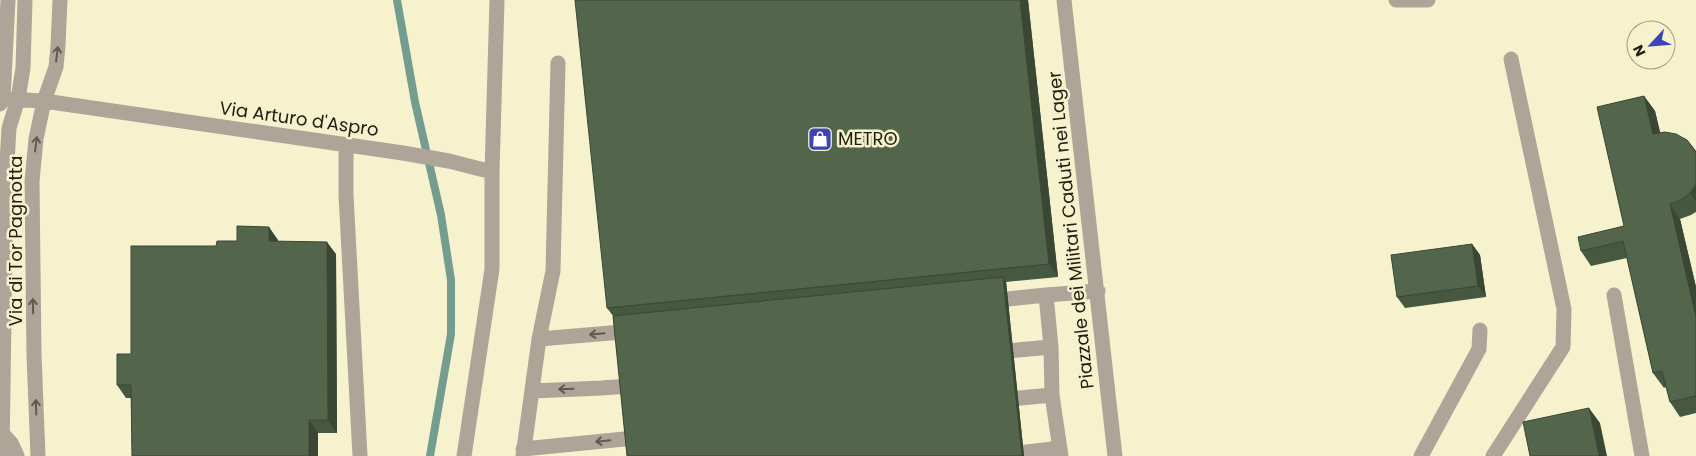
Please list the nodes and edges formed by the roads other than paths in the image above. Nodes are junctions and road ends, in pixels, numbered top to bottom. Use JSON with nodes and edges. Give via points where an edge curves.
{"nodes":[{"id":1,"x":8,"y":0,"type":"edge"},
{"id":2,"x":25,"y":0,"type":"edge"},
{"id":3,"x":60,"y":0,"type":"edge"},
{"id":4,"x":497,"y":0,"type":"edge"},
{"id":5,"x":1064,"y":0,"type":"edge"},
{"id":6,"x":1396,"y":0,"type":"edge"},
{"id":7,"x":1428,"y":0,"type":"edge"},
{"id":8,"x":1511,"y":59,"type":"dead end"},
{"id":9,"x":558,"y":63,"type":"dead end"},
{"id":10,"x":18,"y":99,"type":"junction"},
{"id":11,"x":44,"y":101,"type":"junction"},
{"id":12,"x":1,"y":102,"type":"edge"},
{"id":13,"x":346,"y":145,"type":"junction"},
{"id":14,"x":492,"y":172,"type":"junction"},
{"id":15,"x":1098,"y":291,"type":"junction"},
{"id":16,"x":1046,"y":295,"type":"junction"},
{"id":17,"x":1614,"y":295,"type":"dead end"},
{"id":18,"x":977,"y":302,"type":"edge"},
{"id":19,"x":648,"y":330,"type":"edge"},
{"id":20,"x":1480,"y":330,"type":"dead end"},
{"id":21,"x":539,"y":339,"type":"junction"},
{"id":22,"x":1051,"y":347,"type":"junction"},
{"id":23,"x":983,"y":353,"type":"edge"},
{"id":24,"x":658,"y":383,"type":"edge"},
{"id":25,"x":532,"y":390,"type":"junction"},
{"id":26,"x":1052,"y":395,"type":"junction"},
{"id":27,"x":984,"y":402,"type":"edge"},
{"id":28,"x":1,"y":431,"type":"edge"},
{"id":29,"x":662,"y":435,"type":"edge"},
{"id":30,"x":1060,"y":452,"type":"edge"},
{"id":31,"x":523,"y":453,"type":"edge"},
{"id":32,"x":2,"y":456,"type":"edge"},
{"id":33,"x":17,"y":456,"type":"edge"},
{"id":34,"x":38,"y":456,"type":"edge"},
{"id":35,"x":360,"y":456,"type":"edge"},
{"id":36,"x":464,"y":456,"type":"edge"},
{"id":37,"x":995,"y":456,"type":"edge"},
{"id":38,"x":1115,"y":456,"type":"edge"},
{"id":39,"x":1421,"y":456,"type":"edge"},
{"id":40,"x":1492,"y":456,"type":"edge"},
{"id":41,"x":1642,"y":456,"type":"edge"}],
"edges":[{"from":1,"to":12,"type":"street"},
{"from":2,"to":10,"type":"street","name":"Via di Tor Pagnotta","via":[[23,68]]},
{"from":11,"to":3,"type":"street","name":"Via di Tor Pagnotta","one_way":true,"via":[[56,68]]},
{"from":4,"to":14,"type":"street"},
{"from":5,"to":15,"type":"street","name":"Piazzale dei Militari Caduti nei Lager"},
{"from":6,"to":7,"type":"street"},
{"from":8,"to":40,"type":"street","via":[[1564,309],[1564,347]]},
{"from":9,"to":21,"type":"street","via":[[553,272]]},
{"from":10,"to":11,"type":"street","name":"Via Arturo d'Aspro"},
{"from":10,"to":12,"type":"street","name":"Via Arturo d'Aspro"},
{"from":10,"to":28,"type":"street","name":"Via di Tor Pagnotta","via":[[9,128],[6,180]]},
{"from":11,"to":13,"type":"street","name":"Via Arturo d'Aspro"},
{"from":34,"to":11,"type":"street","name":"Via di Tor Pagnotta","one_way":true,"via":[[32,181]]},
{"from":13,"to":14,"type":"street","name":"Via Arturo d'Aspro","via":[[449,161]]},
{"from":13,"to":35,"type":"street"},
{"from":14,"to":36,"type":"street","via":[[492,269]]},
{"from":15,"to":16,"type":"street"},
{"from":15,"to":38,"type":"street","name":"Piazzale dei Militari Caduti nei Lager"},
{"from":16,"to":18,"type":"street"},
{"from":16,"to":22,"type":"street"},
{"from":17,"to":41,"type":"street"},
{"from":19,"to":21,"type":"street","one_way":true},
{"from":20,"to":39,"type":"street","via":[[1479,349]]},
{"from":21,"to":25,"type":"street"},
{"from":22,"to":23,"type":"street"},
{"from":22,"to":26,"type":"street"},
{"from":24,"to":25,"type":"street","one_way":true},
{"from":25,"to":31,"type":"street"},
{"from":26,"to":27,"type":"street"},
{"from":26,"to":30,"type":"street"},
{"from":28,"to":32,"type":"street","name":"Via di Tor Pagnotta"},
{"from":28,"to":33,"type":"street"},
{"from":29,"to":31,"type":"street","one_way":true},
{"from":30,"to":37,"type":"street"}]}
